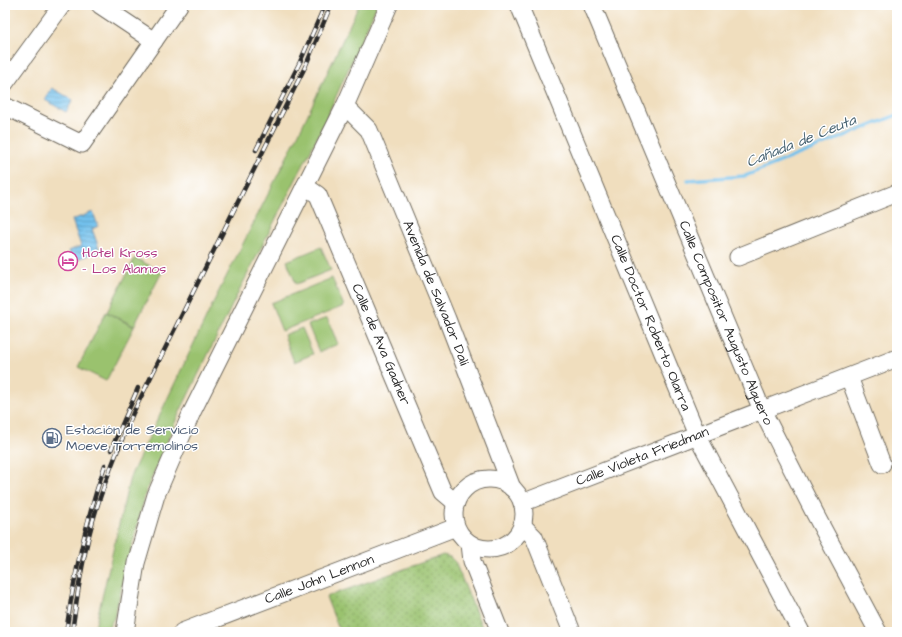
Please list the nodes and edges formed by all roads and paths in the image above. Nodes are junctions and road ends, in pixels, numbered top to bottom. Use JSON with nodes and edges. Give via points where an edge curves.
{"nodes":[{"id":1,"x":62,"y":5,"type":"edge"},
{"id":2,"x":100,"y":5,"type":"edge"},
{"id":3,"x":179,"y":5,"type":"edge"},
{"id":4,"x":389,"y":5,"type":"edge"},
{"id":5,"x":519,"y":5,"type":"edge"},
{"id":6,"x":592,"y":5,"type":"edge"},
{"id":7,"x":154,"y":40,"type":"junction"},
{"id":8,"x":5,"y":83,"type":"edge"},
{"id":9,"x":5,"y":106,"type":"edge"},
{"id":10,"x":345,"y":106,"type":"junction"},
{"id":11,"x":305,"y":186,"type":"junction"},
{"id":12,"x":897,"y":193,"type":"edge"},
{"id":13,"x":738,"y":257,"type":"dead end"},
{"id":14,"x":897,"y":358,"type":"edge"},
{"id":15,"x":849,"y":377,"type":"junction"},
{"id":16,"x":762,"y":410,"type":"junction"},
{"id":17,"x":697,"y":435,"type":"junction"},
{"id":18,"x":882,"y":464,"type":"dead end"},
{"id":19,"x":512,"y":488,"type":"junction"},
{"id":20,"x":456,"y":503,"type":"junction"},
{"id":21,"x":522,"y":503,"type":"junction"},
{"id":22,"x":522,"y":525,"type":"junction"},
{"id":23,"x":456,"y":527,"type":"junction"},
{"id":24,"x":470,"y":544,"type":"junction"},
{"id":25,"x":125,"y":632,"type":"edge"},
{"id":26,"x":182,"y":632,"type":"edge"},
{"id":27,"x":500,"y":632,"type":"edge"},
{"id":28,"x":572,"y":632,"type":"edge"},
{"id":29,"x":801,"y":632,"type":"edge"},
{"id":30,"x":878,"y":632,"type":"edge"}],
"edges":[{"from":1,"to":8,"type":"street"},
{"from":2,"to":7,"type":"street"},
{"from":3,"to":7,"type":"street"},
{"from":4,"to":10,"type":"street"},
{"from":5,"to":17,"type":"street","name":"Calle Doctor Roberto Olarra"},
{"from":6,"to":16,"type":"street","name":"Calle Compositor Augusto Alguero"},
{"from":7,"to":9,"type":"street","via":[[82,144]]},
{"from":10,"to":11,"type":"street"},
{"from":10,"to":19,"type":"street","name":"Avenida de Salvador Dalí","via":[[368,130],[447,320]]},
{"from":11,"to":20,"type":"street","name":"Calle de Ava Gadner","via":[[318,195],[443,492]]},
{"from":11,"to":25,"type":"street","via":[[192,412],[156,495],[136,563]]},
{"from":12,"to":13,"type":"street"},
{"from":14,"to":15,"type":"street","name":"Calle Violeta Friedman"},
{"from":15,"to":16,"type":"street","name":"Calle Violeta Friedman"},
{"from":15,"to":18,"type":"street"},
{"from":16,"to":17,"type":"street","name":"Calle Violeta Friedman"},
{"from":16,"to":30,"type":"street","name":"Calle Compositor Augusto Alguero"},
{"from":17,"to":21,"type":"street","name":"Calle Violeta Friedman"},
{"from":17,"to":29,"type":"street","name":"Calle Doctor Roberto Olarra"},
{"from":19,"to":20,"type":"street","via":[[491,479],[480,480],[461,493]]},
{"from":19,"to":21,"type":"street"},
{"from":20,"to":23,"type":"street"},
{"from":21,"to":22,"type":"street"},
{"from":22,"to":24,"type":"street","via":[[514,538],[501,547],[485,549]]},
{"from":22,"to":28,"type":"street","via":[[534,537]]},
{"from":23,"to":24,"type":"street"},
{"from":23,"to":26,"type":"street","name":"Calle John Lennon"},
{"from":24,"to":27,"type":"street","via":[[472,561]]}]}
